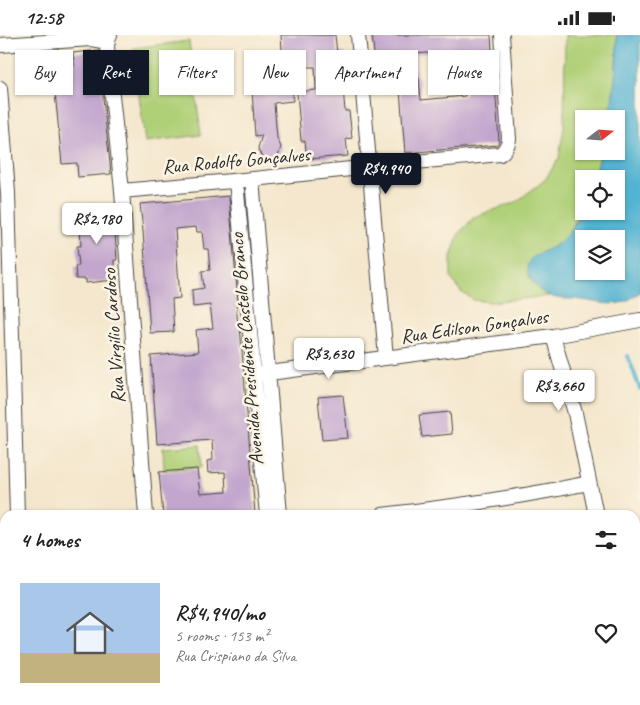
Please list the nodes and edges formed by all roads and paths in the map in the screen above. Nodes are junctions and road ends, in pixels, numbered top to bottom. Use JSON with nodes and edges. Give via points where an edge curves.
{"nodes":[{"id":1,"x":358,"y":35,"type":"edge"},
{"id":2,"x":502,"y":35,"type":"edge"},
{"id":3,"x":109,"y":39,"type":"edge"},
{"id":4,"x":0,"y":45,"type":"edge"},
{"id":5,"x":0,"y":88,"type":"edge"},
{"id":6,"x":369,"y":167,"type":"junction"},
{"id":7,"x":252,"y":179,"type":"junction"},
{"id":8,"x":236,"y":181,"type":"junction"},
{"id":9,"x":122,"y":191,"type":"junction"},
{"id":10,"x":4,"y":193,"type":"edge"},
{"id":11,"x":640,"y":320,"type":"edge"},
{"id":12,"x":553,"y":336,"type":"junction"},
{"id":13,"x":386,"y":358,"type":"junction"},
{"id":14,"x":261,"y":375,"type":"junction"},
{"id":15,"x":589,"y":483,"type":"junction"},
{"id":16,"x":16,"y":510,"type":"edge"},
{"id":17,"x":146,"y":510,"type":"edge"},
{"id":18,"x":267,"y":510,"type":"edge"},
{"id":19,"x":279,"y":510,"type":"edge"},
{"id":20,"x":426,"y":510,"type":"edge"},
{"id":21,"x":595,"y":510,"type":"edge"}],
"edges":[{"from":1,"to":6,"type":"street"},
{"from":2,"to":6,"type":"street","name":"Rua Rodolfo Gonçalves","via":[[509,139],[504,152]]},
{"from":3,"to":4,"type":"street"},
{"from":3,"to":9,"type":"street","name":"Rua Virgilio Cardoso"},
{"from":5,"to":10,"type":"street"},
{"from":6,"to":7,"type":"street","name":"Rua Rodolfo Gonçalves"},
{"from":6,"to":13,"type":"street"},
{"from":7,"to":8,"type":"street","name":"Rua Rodolfo Gonçalves"},
{"from":7,"to":14,"type":"street","name":"Avenida Presidente Castelo Branco"},
{"from":8,"to":9,"type":"street","name":"Rua Rodolfo Gonçalves"},
{"from":8,"to":14,"type":"street","name":"Avenida Presidente Castelo Branco"},
{"from":9,"to":17,"type":"street","name":"Rua Virgilio Cardoso"},
{"from":10,"to":16,"type":"street"},
{"from":11,"to":12,"type":"street","name":"Rua Edilson Gonçalves"},
{"from":12,"to":13,"type":"street","name":"Rua Edilson Gonçalves"},
{"from":12,"to":15,"type":"street","via":[[566,378]]},
{"from":13,"to":14,"type":"street","name":"Rua Edilson Gonçalves"},
{"from":14,"to":18,"type":"street","name":"Avenida Presidente Castelo Branco"},
{"from":14,"to":19,"type":"street","name":"Avenida Presidente Castelo Branco"},
{"from":15,"to":20,"type":"street"},
{"from":15,"to":21,"type":"street"}]}
